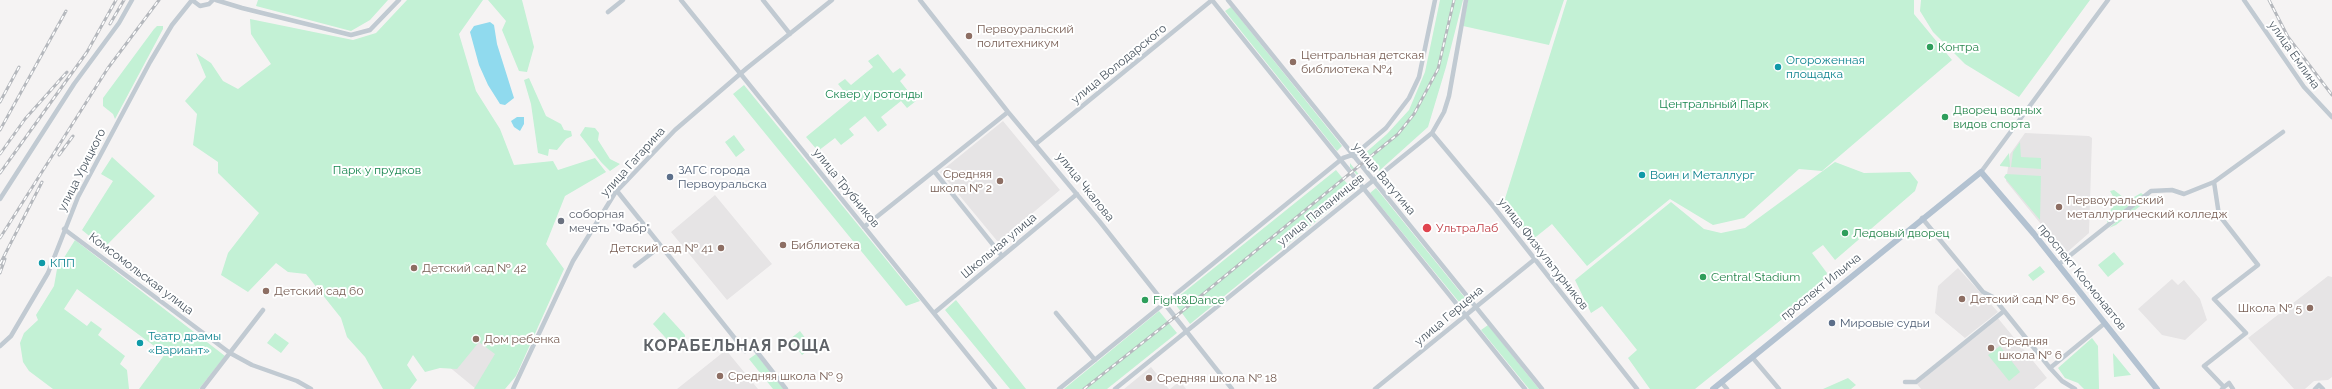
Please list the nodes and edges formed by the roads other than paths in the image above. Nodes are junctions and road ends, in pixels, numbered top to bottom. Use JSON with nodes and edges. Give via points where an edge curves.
{"nodes":[{"id":1,"x":132,"y":0,"type":"edge"},
{"id":2,"x":192,"y":0,"type":"edge"},
{"id":3,"x":215,"y":0,"type":"edge"},
{"id":4,"x":399,"y":0,"type":"edge"},
{"id":5,"x":623,"y":0,"type":"edge"},
{"id":6,"x":681,"y":0,"type":"edge"},
{"id":7,"x":763,"y":0,"type":"edge"},
{"id":8,"x":832,"y":0,"type":"edge"},
{"id":9,"x":920,"y":0,"type":"edge"},
{"id":10,"x":1212,"y":0,"type":"edge"},
{"id":11,"x":1228,"y":0,"type":"edge"},
{"id":12,"x":1434,"y":0,"type":"edge"},
{"id":13,"x":1466,"y":0,"type":"edge"},
{"id":14,"x":2108,"y":0,"type":"edge"},
{"id":15,"x":2244,"y":0,"type":"edge"},
{"id":16,"x":196,"y":4,"type":"junction"},
{"id":17,"x":189,"y":6,"type":"junction"},
{"id":18,"x":608,"y":12,"type":"dead end"},
{"id":19,"x":790,"y":34,"type":"junction"},
{"id":20,"x":740,"y":73,"type":"junction"},
{"id":21,"x":1008,"y":112,"type":"junction"},
{"id":22,"x":2332,"y":117,"type":"edge"},
{"id":23,"x":2283,"y":132,"type":"dead end"},
{"id":24,"x":1432,"y":133,"type":"junction"},
{"id":25,"x":1036,"y":143,"type":"junction"},
{"id":26,"x":1352,"y":156,"type":"junction"},
{"id":27,"x":1340,"y":160,"type":"junction"},
{"id":28,"x":934,"y":171,"type":"junction"},
{"id":29,"x":1982,"y":172,"type":"junction"},
{"id":30,"x":1373,"y":180,"type":"junction"},
{"id":31,"x":2214,"y":182,"type":"junction"},
{"id":32,"x":1363,"y":188,"type":"junction"},
{"id":33,"x":617,"y":191,"type":"junction"},
{"id":34,"x":1077,"y":194,"type":"junction"},
{"id":35,"x":0,"y":199,"type":"edge"},
{"id":36,"x":1922,"y":218,"type":"junction"},
{"id":37,"x":864,"y":227,"type":"junction"},
{"id":38,"x":64,"y":230,"type":"junction"},
{"id":39,"x":661,"y":246,"type":"junction"},
{"id":40,"x":1002,"y":256,"type":"junction"},
{"id":41,"x":1535,"y":259,"type":"junction"},
{"id":42,"x":2058,"y":265,"type":"junction"},
{"id":43,"x":635,"y":266,"type":"dead end"},
{"id":44,"x":1163,"y":303,"type":"junction"},
{"id":45,"x":1475,"y":306,"type":"junction"},
{"id":46,"x":263,"y":310,"type":"dead end"},
{"id":47,"x":2004,"y":311,"type":"junction"},
{"id":48,"x":934,"y":313,"type":"junction"},
{"id":49,"x":1056,"y":313,"type":"dead end"},
{"id":50,"x":1465,"y":316,"type":"junction"},
{"id":51,"x":2105,"y":323,"type":"junction"},
{"id":52,"x":1186,"y":331,"type":"junction"},
{"id":53,"x":0,"y":346,"type":"edge"},
{"id":54,"x":230,"y":353,"type":"junction"},
{"id":55,"x":1752,"y":357,"type":"junction"},
{"id":56,"x":1095,"y":360,"type":"junction"},
{"id":57,"x":2050,"y":368,"type":"junction"},
{"id":58,"x":1721,"y":382,"type":"junction"},
{"id":59,"x":1905,"y":382,"type":"dead end"},
{"id":60,"x":2223,"y":388,"type":"edge"},
{"id":61,"x":202,"y":389,"type":"edge"},
{"id":62,"x":311,"y":389,"type":"edge"},
{"id":63,"x":513,"y":389,"type":"edge"},
{"id":64,"x":786,"y":389,"type":"edge"},
{"id":65,"x":995,"y":389,"type":"edge"},
{"id":66,"x":1059,"y":389,"type":"edge"},
{"id":67,"x":1115,"y":389,"type":"edge"},
{"id":68,"x":1232,"y":389,"type":"edge"},
{"id":69,"x":1375,"y":389,"type":"edge"},
{"id":70,"x":1525,"y":389,"type":"edge"},
{"id":71,"x":1542,"y":389,"type":"edge"},
{"id":72,"x":1637,"y":389,"type":"edge"},
{"id":73,"x":1713,"y":389,"type":"edge"},
{"id":74,"x":1727,"y":389,"type":"edge"},
{"id":75,"x":1779,"y":389,"type":"edge"},
{"id":76,"x":2075,"y":389,"type":"edge"},
{"id":77,"x":2157,"y":389,"type":"edge"},
{"id":78,"x":2233,"y":389,"type":"edge"},
{"id":79,"x":2315,"y":389,"type":"edge"},
{"id":80,"x":2323,"y":389,"type":"edge"}],
"edges":[{"from":1,"to":35,"type":"street"},
{"from":2,"to":16,"type":"street"},
{"from":2,"to":17,"type":"street","name":"улица Урицкого"},
{"from":3,"to":4,"type":"street","via":[[351,35],[370,30]]},
{"from":3,"to":16,"type":"street","via":[[205,6]]},
{"from":5,"to":18,"type":"street"},
{"from":6,"to":20,"type":"street","name":"улица Трубников"},
{"from":7,"to":19,"type":"street"},
{"from":8,"to":19,"type":"street","name":"улица Гагарина"},
{"from":9,"to":21,"type":"street","name":"улица Чкалова"},
{"from":10,"to":25,"type":"street","name":"улица Володарского"},
{"from":10,"to":27,"type":"street","name":"улица Ватутина"},
{"from":11,"to":26,"type":"street","name":"улица Ватутина"},
{"from":12,"to":26,"type":"street","name":"улица Папанинцев","via":[[1419,77],[1409,98],[1386,128]]},
{"from":13,"to":24,"type":"street","name":"улица Папанинцев","via":[[1449,96],[1444,112]]},
{"from":14,"to":29,"type":"street","name":"проспект Ильича"},
{"from":15,"to":22,"type":"street","name":"улица Емлина","via":[[2304,87]]},
{"from":16,"to":17,"type":"street"},
{"from":17,"to":38,"type":"street","name":"улица Урицкого","via":[[172,25],[150,62],[78,197]]},
{"from":19,"to":20,"type":"street","name":"улица Гагарина"},
{"from":20,"to":33,"type":"street","name":"улица Гагарина","via":[[675,130]]},
{"from":20,"to":37,"type":"street","name":"улица Трубников"},
{"from":21,"to":25,"type":"street","name":"улица Чкалова"},
{"from":21,"to":28,"type":"street"},
{"from":23,"to":31,"type":"street"},
{"from":24,"to":30,"type":"street","name":"улица Папанинцев"},
{"from":24,"to":41,"type":"street","name":"улица Физкультурников"},
{"from":25,"to":34,"type":"street","name":"улица Чкалова"},
{"from":26,"to":27,"type":"street","name":"улица Папанинцев"},
{"from":26,"to":30,"type":"street","name":"улица Ватутина"},
{"from":27,"to":32,"type":"street","name":"улица Ватутина"},
{"from":27,"to":44,"type":"street","name":"улица Папанинцев"},
{"from":28,"to":37,"type":"street"},
{"from":28,"to":40,"type":"street"},
{"from":29,"to":36,"type":"main road","name":"проспект Ильича"},
{"from":29,"to":42,"type":"main road","name":"проспект Космонавтов"},
{"from":30,"to":32,"type":"street","name":"улица Папанинцев"},
{"from":30,"to":45,"type":"street","name":"улица Ватутина"},
{"from":31,"to":42,"type":"street","via":[[2184,194],[2172,190],[2151,191]]},
{"from":31,"to":60,"type":"street","via":[[2219,215],[2258,265],[2214,299],[2246,333],[2204,366]]},
{"from":32,"to":50,"type":"street","name":"улица Ватутина"},
{"from":32,"to":52,"type":"street","name":"улица Папанинцев"},
{"from":33,"to":39,"type":"street"},
{"from":33,"to":63,"type":"street","name":"улица Гагарина","via":[[573,261]]},
{"from":34,"to":40,"type":"street","name":"Школьная улица"},
{"from":34,"to":44,"type":"street","name":"улица Чкалова"},
{"from":36,"to":47,"type":"street","via":[[1983,292],[1993,297]]},
{"from":36,"to":55,"type":"main road","name":"проспект Ильича"},
{"from":37,"to":48,"type":"street","name":"улица Трубников"},
{"from":38,"to":53,"type":"street","name":"улица Урицкого","via":[[48,273],[11,336]]},
{"from":38,"to":54,"type":"street","name":"Комсомольская улица"},
{"from":39,"to":43,"type":"street"},
{"from":39,"to":64,"type":"street","via":[[745,351],[754,348]]},
{"from":40,"to":48,"type":"street","name":"Школьная улица"},
{"from":41,"to":45,"type":"street","name":"улица Герцена"},
{"from":41,"to":72,"type":"street","name":"улица Физкультурников"},
{"from":42,"to":51,"type":"main road","name":"проспект Космонавтов"},
{"from":44,"to":52,"type":"street","name":"улица Чкалова"},
{"from":44,"to":56,"type":"street","name":"улица Папанинцев"},
{"from":45,"to":50,"type":"street","name":"улица Герцена"},
{"from":45,"to":71,"type":"street","name":"улица Ватутина"},
{"from":46,"to":54,"type":"street"},
{"from":47,"to":57,"type":"street"},
{"from":47,"to":59,"type":"street","via":[[1916,382]]},
{"from":48,"to":65,"type":"street","name":"улица Трубников"},
{"from":49,"to":56,"type":"street"},
{"from":50,"to":69,"type":"street","name":"улица Герцена"},
{"from":50,"to":70,"type":"street","name":"улица Ватутина"},
{"from":51,"to":57,"type":"street"},
{"from":51,"to":77,"type":"main road","name":"проспект Космонавтов"},
{"from":52,"to":67,"type":"street","name":"улица Папанинцев"},
{"from":52,"to":68,"type":"street","name":"улица Чкалова"},
{"from":54,"to":61,"type":"street"},
{"from":54,"to":62,"type":"street","name":"Комсомольская улица","via":[[252,365],[297,381]]},
{"from":55,"to":58,"type":"main road","name":"проспект Ильича"},
{"from":55,"to":75,"type":"street"},
{"from":56,"to":66,"type":"street","name":"улица Папанинцев"},
{"from":57,"to":76,"type":"street","via":[[2062,381]]},
{"from":58,"to":73,"type":"main road","name":"проспект Ильича"},
{"from":58,"to":74,"type":"street"},
{"from":60,"to":78,"type":"street","via":[[2229,384]]},
{"from":79,"to":80,"type":"street","via":[[2319,385]]}]}
